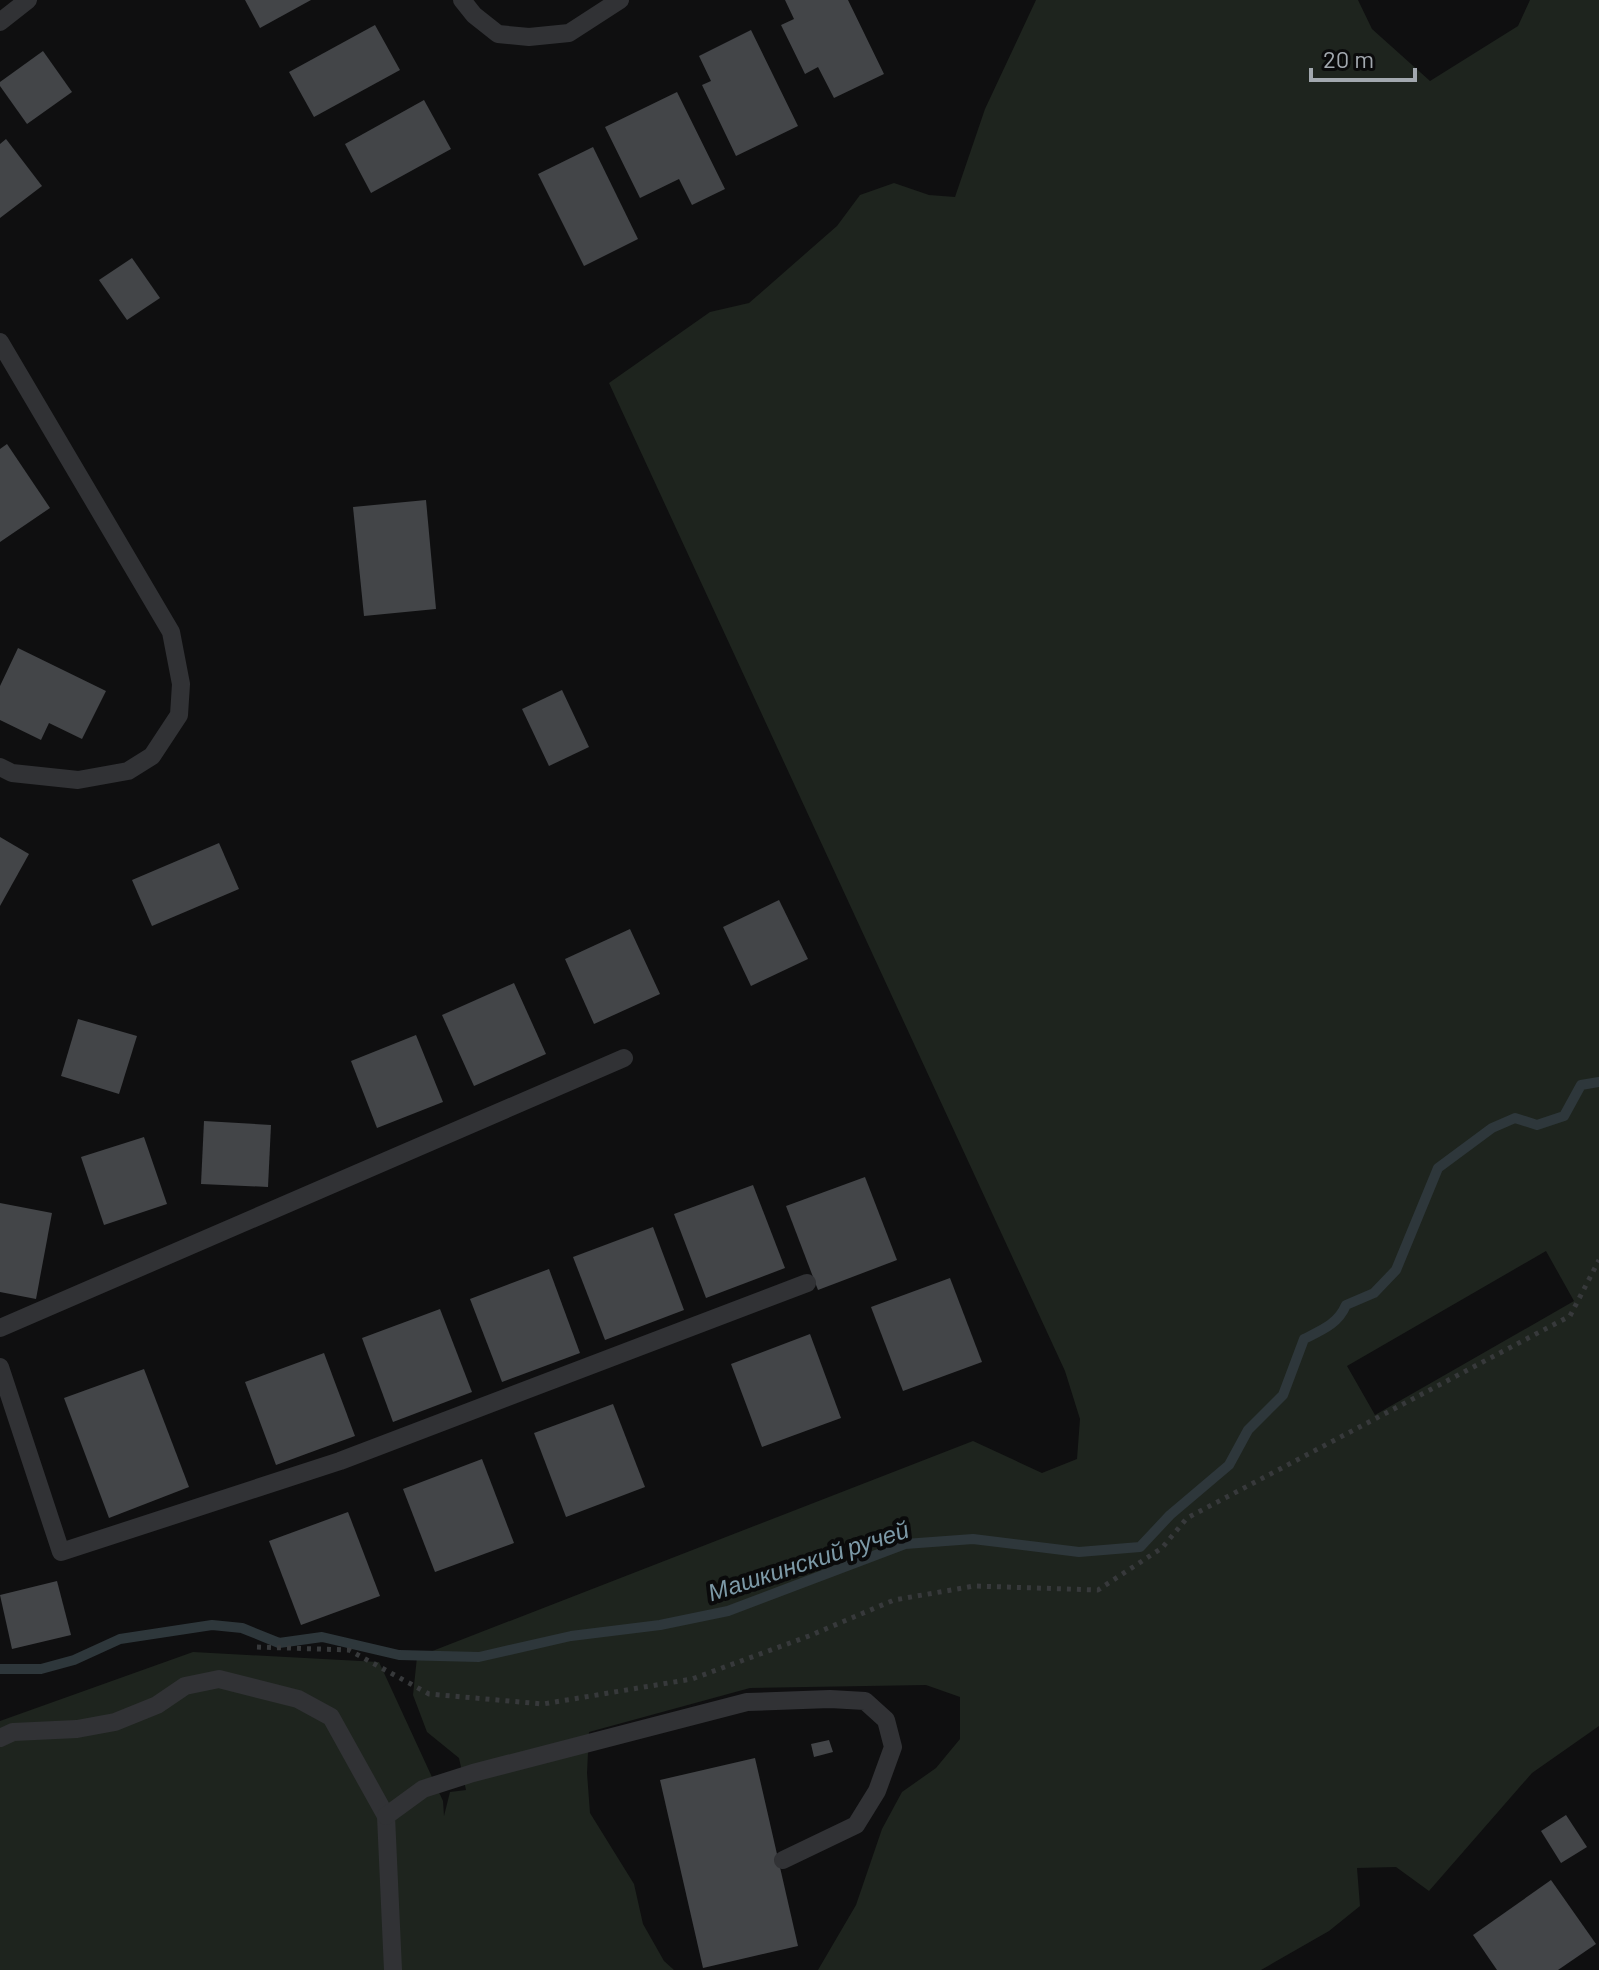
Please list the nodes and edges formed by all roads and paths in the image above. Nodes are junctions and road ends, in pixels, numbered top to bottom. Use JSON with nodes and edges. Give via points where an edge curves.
{"nodes":[{"id":1,"x":28,"y":0,"type":"edge"},
{"id":2,"x":462,"y":0,"type":"edge"},
{"id":3,"x":620,"y":0,"type":"edge"},
{"id":4,"x":0,"y":22,"type":"edge"},
{"id":5,"x":0,"y":342,"type":"edge"},
{"id":6,"x":0,"y":767,"type":"edge"},
{"id":7,"x":624,"y":1058,"type":"dead end"},
{"id":8,"x":1599,"y":1260,"type":"edge"},
{"id":9,"x":807,"y":1283,"type":"dead end"},
{"id":10,"x":0,"y":1328,"type":"edge"},
{"id":11,"x":0,"y":1367,"type":"edge"},
{"id":12,"x":257,"y":1647,"type":"dead end"},
{"id":13,"x":0,"y":1738,"type":"edge"},
{"id":14,"x":386,"y":1816,"type":"junction"},
{"id":15,"x":783,"y":1860,"type":"dead end"},
{"id":16,"x":393,"y":1970,"type":"edge"}],
"edges":[{"from":1,"to":4,"type":"lane"},
{"from":2,"to":3,"type":"lane","via":[[498,34],[529,37],[569,33]]},
{"from":5,"to":6,"type":"lane","via":[[171,632],[181,684],[179,715],[152,756],[128,771],[78,780]]},
{"from":7,"to":10,"type":"lane"},
{"from":8,"to":12,"type":"path","via":[[1570,1316],[1187,1518],[1162,1548],[1098,1590],[974,1586],[894,1600],[692,1679],[543,1704],[429,1694],[349,1650]]},
{"from":9,"to":11,"type":"lane","via":[[340,1461],[61,1552]]},
{"from":13,"to":14,"type":"lane","via":[[13,1732],[115,1722],[157,1705],[185,1686],[219,1679],[298,1699],[331,1717]]},
{"from":14,"to":15,"type":"lane","via":[[423,1789],[473,1773],[747,1702],[865,1701],[886,1720],[893,1747],[877,1791],[856,1825]]},
{"from":14,"to":16,"type":"lane"}]}
